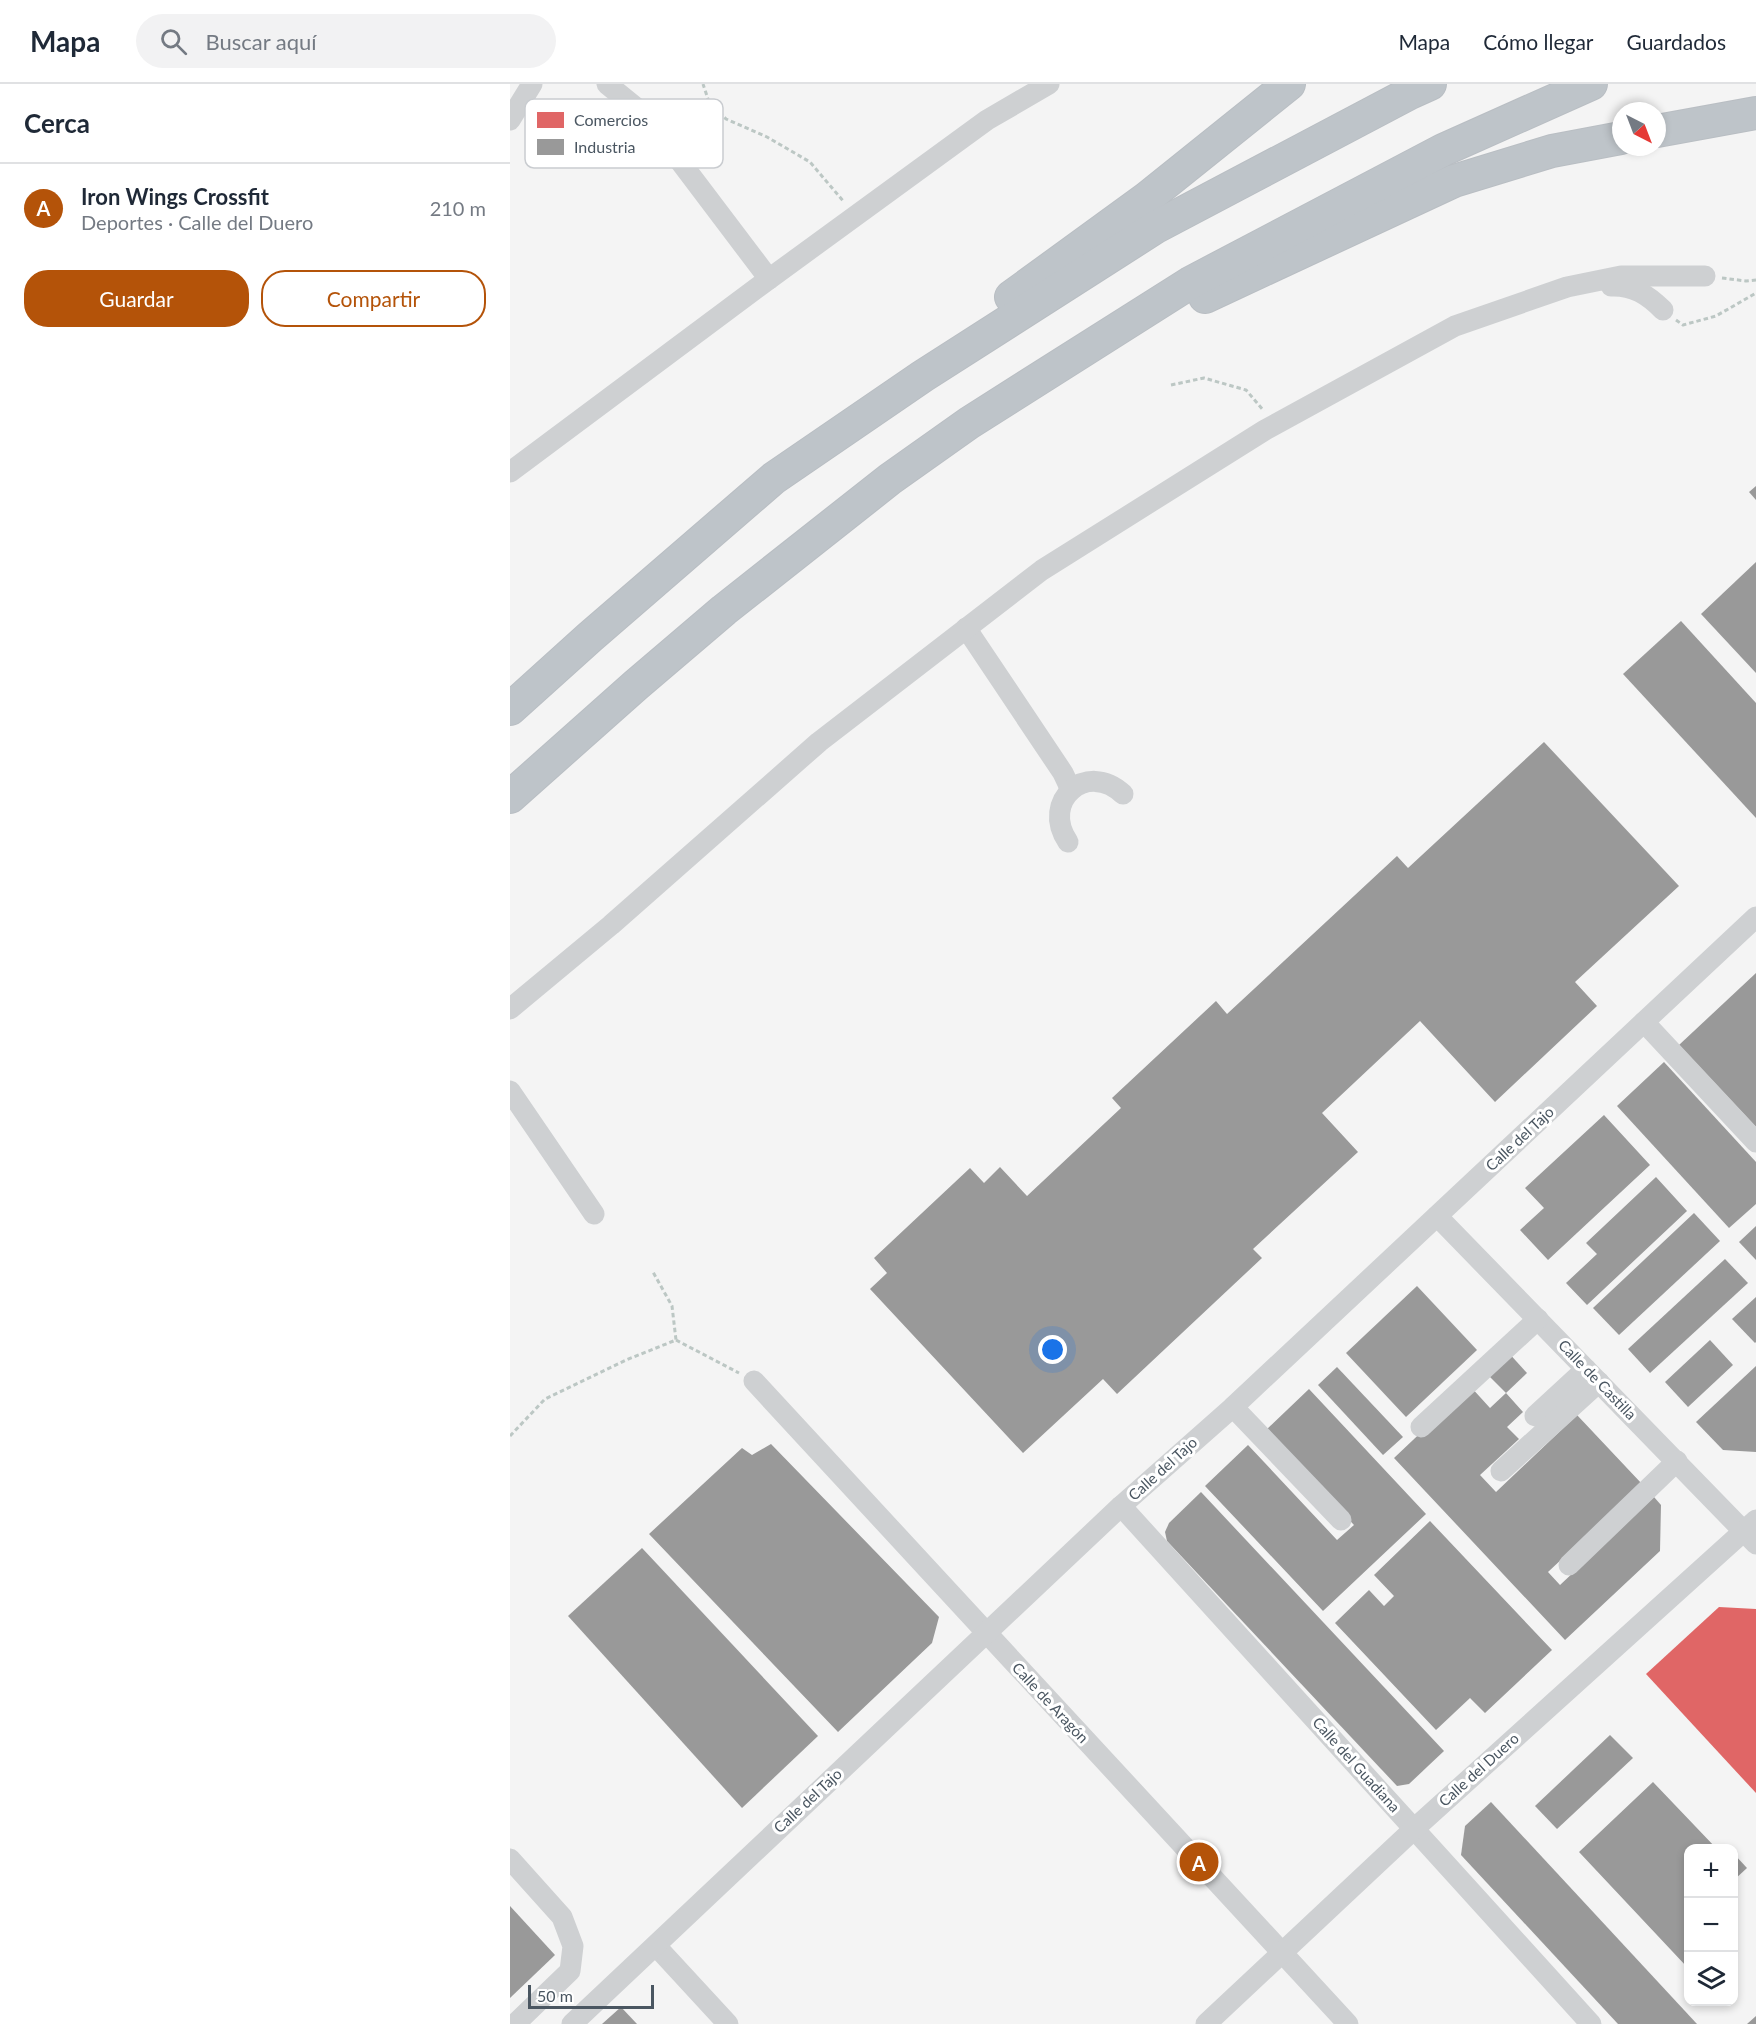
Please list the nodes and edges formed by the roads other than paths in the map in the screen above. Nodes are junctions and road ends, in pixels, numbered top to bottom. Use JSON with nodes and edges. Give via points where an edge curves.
{"nodes":[{"id":1,"x":532,"y":84,"type":"edge"},
{"id":2,"x":608,"y":84,"type":"edge"},
{"id":3,"x":1049,"y":84,"type":"edge"},
{"id":4,"x":1289,"y":84,"type":"edge"},
{"id":5,"x":1430,"y":84,"type":"edge"},
{"id":6,"x":1591,"y":84,"type":"edge"},
{"id":7,"x":626,"y":99,"type":"edge"},
{"id":8,"x":1756,"y":113,"type":"edge"},
{"id":9,"x":510,"y":120,"type":"edge"},
{"id":10,"x":1666,"y":129,"type":"edge"},
{"id":11,"x":1612,"y":140,"type":"edge"},
{"id":12,"x":685,"y":168,"type":"edge"},
{"id":13,"x":1705,"y":276,"type":"road end"},
{"id":14,"x":769,"y":279,"type":"junction"},
{"id":15,"x":1567,"y":287,"type":"junction"},
{"id":16,"x":1663,"y":310,"type":"road end"},
{"id":17,"x":510,"y":472,"type":"edge"},
{"id":18,"x":774,"y":478,"type":"junction"},
{"id":19,"x":724,"y":610,"type":"junction"},
{"id":20,"x":966,"y":628,"type":"junction"},
{"id":21,"x":510,"y":709,"type":"edge"},
{"id":22,"x":1071,"y":790,"type":"junction"},
{"id":23,"x":1124,"y":794,"type":"dead end"},
{"id":24,"x":510,"y":797,"type":"edge"},
{"id":25,"x":1068,"y":842,"type":"dead end"},
{"id":26,"x":1756,"y":917,"type":"edge"},
{"id":27,"x":510,"y":1010,"type":"edge"},
{"id":28,"x":1644,"y":1022,"type":"junction"},
{"id":29,"x":510,"y":1091,"type":"edge"},
{"id":30,"x":1756,"y":1142,"type":"edge"},
{"id":31,"x":594,"y":1214,"type":"dead end"},
{"id":32,"x":1437,"y":1216,"type":"junction"},
{"id":33,"x":1538,"y":1319,"type":"junction"},
{"id":34,"x":1593,"y":1375,"type":"junction"},
{"id":35,"x":754,"y":1381,"type":"road end"},
{"id":36,"x":1233,"y":1407,"type":"junction"},
{"id":37,"x":1535,"y":1416,"type":"dead end"},
{"id":38,"x":1421,"y":1427,"type":"dead end"},
{"id":39,"x":1677,"y":1461,"type":"junction"},
{"id":40,"x":1501,"y":1471,"type":"dead end"},
{"id":41,"x":1121,"y":1506,"type":"junction"},
{"id":42,"x":1341,"y":1520,"type":"dead end"},
{"id":43,"x":1752,"y":1532,"type":"edge"},
{"id":44,"x":1569,"y":1565,"type":"dead end"},
{"id":45,"x":986,"y":1634,"type":"junction"},
{"id":46,"x":1414,"y":1829,"type":"junction"},
{"id":47,"x":510,"y":1859,"type":"edge"},
{"id":48,"x":656,"y":1946,"type":"junction"},
{"id":49,"x":1281,"y":1953,"type":"junction"},
{"id":50,"x":515,"y":2024,"type":"edge"},
{"id":51,"x":573,"y":2024,"type":"edge"},
{"id":52,"x":728,"y":2024,"type":"edge"},
{"id":53,"x":1206,"y":2024,"type":"edge"},
{"id":54,"x":1348,"y":2024,"type":"edge"},
{"id":55,"x":1591,"y":2024,"type":"edge"}],
"edges":[{"from":1,"to":9,"type":"street"},
{"from":2,"to":7,"type":"street"},
{"from":3,"to":14,"type":"street","via":[[987,120]]},
{"from":4,"to":18,"type":"highway","via":[[1147,198],[956,337]]},
{"from":5,"to":18,"type":"highway","via":[[1156,227],[923,376]]},
{"from":6,"to":19,"type":"highway","via":[[1443,150],[1190,283],[969,423],[890,479]]},
{"from":8,"to":10,"type":"highway"},
{"from":11,"to":19,"type":"highway","via":[[1552,151],[1454,181],[1201,299],[1082,366]]},
{"from":12,"to":14,"type":"street"},
{"from":13,"to":15,"type":"street","via":[[1621,276]]},
{"from":14,"to":17,"type":"street"},
{"from":15,"to":16,"type":"street","via":[[1621,286],[1638,290]]},
{"from":15,"to":20,"type":"street","via":[[1455,326],[1275,424],[1042,570]]},
{"from":18,"to":21,"type":"highway"},
{"from":19,"to":24,"type":"highway"},
{"from":20,"to":22,"type":"street"},
{"from":20,"to":27,"type":"street","via":[[819,742]]},
{"from":22,"to":23,"type":"street","via":[[1101,781]]},
{"from":22,"to":25,"type":"street","via":[[1058,815]]},
{"from":26,"to":28,"type":"street","name":"Calle del Tajo"},
{"from":28,"to":30,"type":"street"},
{"from":28,"to":32,"type":"street","name":"Calle del Tajo"},
{"from":29,"to":31,"type":"street"},
{"from":32,"to":33,"type":"street","name":"Calle de Castilla"},
{"from":32,"to":36,"type":"street","name":"Calle del Tajo"},
{"from":33,"to":34,"type":"street","name":"Calle de Castilla"},
{"from":33,"to":38,"type":"street"},
{"from":34,"to":37,"type":"street"},
{"from":34,"to":39,"type":"street","name":"Calle de Castilla"},
{"from":34,"to":40,"type":"street"},
{"from":35,"to":45,"type":"street","name":"Calle de Aragón"},
{"from":36,"to":41,"type":"street","name":"Calle del Tajo"},
{"from":36,"to":42,"type":"street"},
{"from":39,"to":43,"type":"street","name":"Calle de Castilla"},
{"from":39,"to":44,"type":"street"},
{"from":41,"to":45,"type":"street","name":"Calle del Tajo"},
{"from":41,"to":46,"type":"street","name":"Calle del Guadiana"},
{"from":43,"to":46,"type":"street","name":"Calle del Duero"},
{"from":45,"to":48,"type":"street","name":"Calle del Tajo"},
{"from":45,"to":49,"type":"street","name":"Calle de Aragón"},
{"from":46,"to":49,"type":"street","name":"Calle del Duero"},
{"from":46,"to":55,"type":"street","name":"Calle del Guadiana"},
{"from":47,"to":50,"type":"street","via":[[562,1917],[573,1946],[570,1971]]},
{"from":48,"to":51,"type":"street","name":"Calle del Tajo"},
{"from":48,"to":52,"type":"street"},
{"from":49,"to":53,"type":"street","name":"Calle del Duero"},
{"from":49,"to":54,"type":"street","name":"Calle de Aragón"}]}
